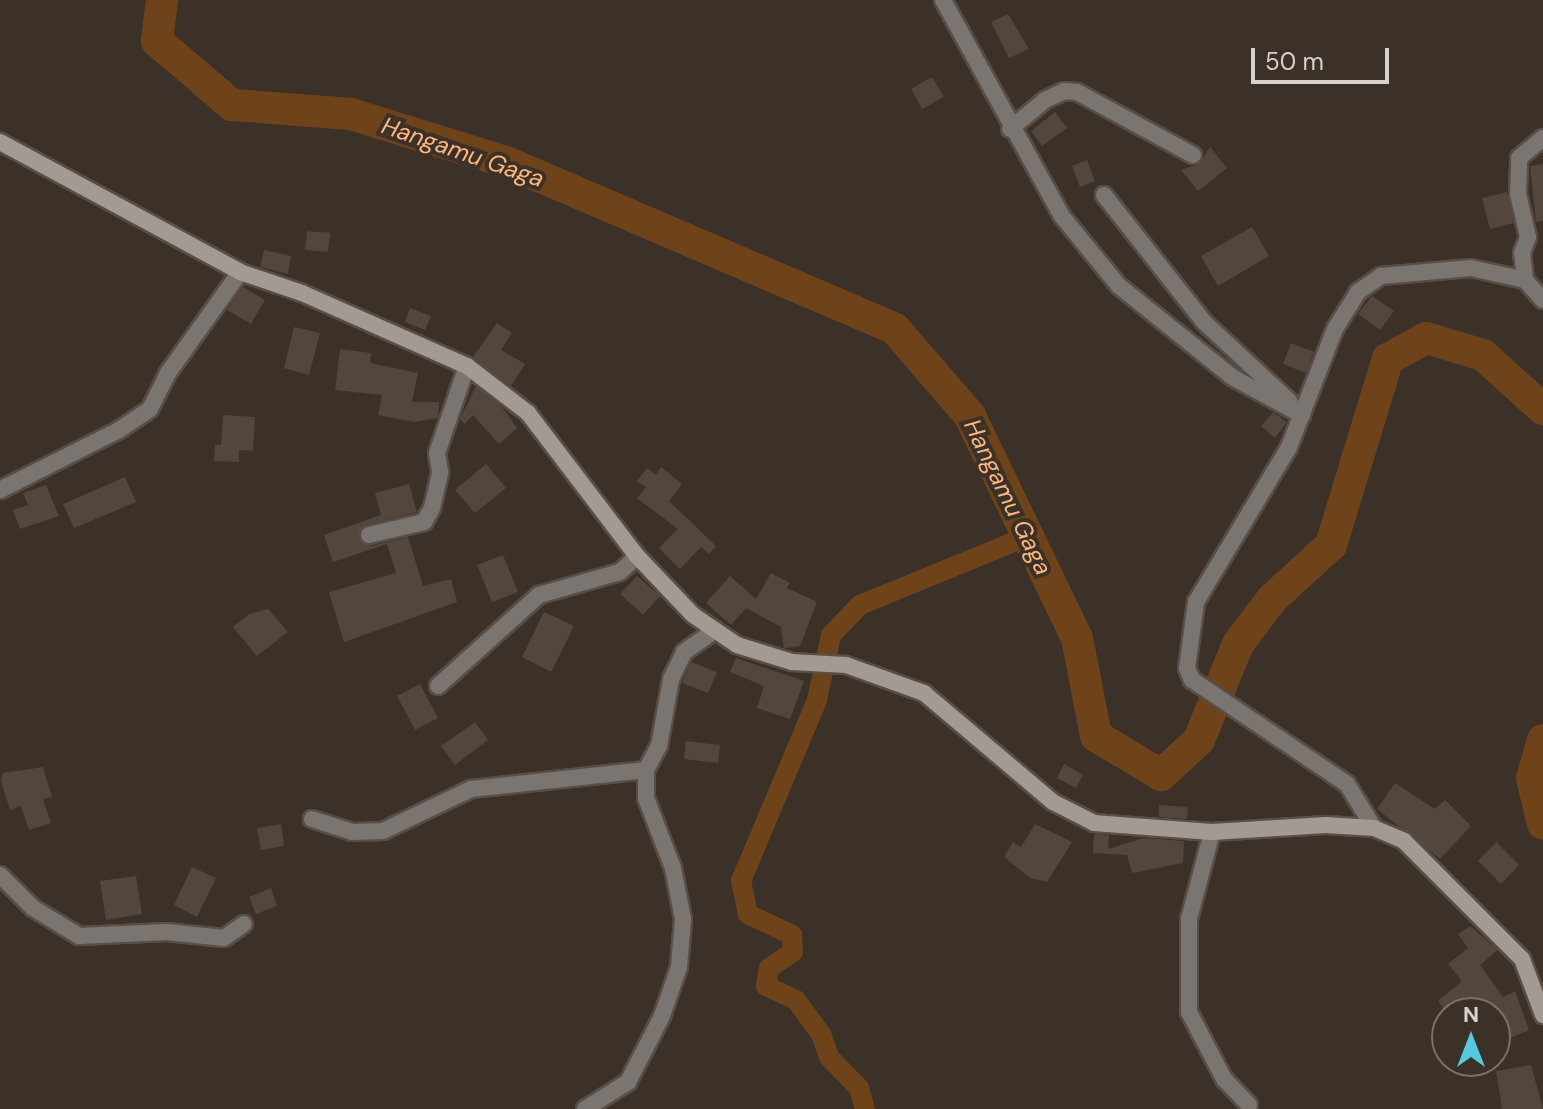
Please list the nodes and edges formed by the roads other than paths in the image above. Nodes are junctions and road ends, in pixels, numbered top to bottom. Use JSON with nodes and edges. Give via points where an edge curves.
{"nodes":[{"id":1,"x":943,"y":0,"type":"edge"},
{"id":2,"x":1010,"y":129,"type":"junction"},
{"id":3,"x":1543,"y":138,"type":"edge"},
{"id":4,"x":0,"y":142,"type":"edge"},
{"id":5,"x":1193,"y":155,"type":"dead end"},
{"id":6,"x":1104,"y":195,"type":"dead end"},
{"id":7,"x":240,"y":272,"type":"junction"},
{"id":8,"x":1525,"y":280,"type":"junction"},
{"id":9,"x":1543,"y":300,"type":"edge"},
{"id":10,"x":467,"y":366,"type":"junction"},
{"id":11,"x":1302,"y":415,"type":"junction"},
{"id":12,"x":0,"y":490,"type":"edge"},
{"id":13,"x":369,"y":535,"type":"dead end"},
{"id":14,"x":637,"y":556,"type":"junction"},
{"id":15,"x":715,"y":630,"type":"junction"},
{"id":16,"x":438,"y":686,"type":"dead end"},
{"id":17,"x":646,"y":770,"type":"junction"},
{"id":18,"x":312,"y":819,"type":"dead end"},
{"id":19,"x":1374,"y":828,"type":"junction"},
{"id":20,"x":1212,"y":832,"type":"junction"},
{"id":21,"x":0,"y":875,"type":"edge"},
{"id":22,"x":244,"y":924,"type":"dead end"},
{"id":23,"x":1543,"y":1015,"type":"edge"},
{"id":24,"x":1249,"y":1105,"type":"dead end"},
{"id":25,"x":585,"y":1109,"type":"edge"}],
"edges":[{"from":1,"to":2,"type":"street"},
{"from":2,"to":5,"type":"street","via":[[1045,100],[1077,92]]},
{"from":2,"to":11,"type":"street","via":[[1061,215],[1119,286],[1232,377]]},
{"from":3,"to":8,"type":"street","via":[[1519,158],[1518,194],[1528,237],[1522,253]]},
{"from":4,"to":7,"type":"street"},
{"from":6,"to":11,"type":"street","via":[[1204,322]]},
{"from":7,"to":10,"type":"street","via":[[302,293]]},
{"from":7,"to":12,"type":"street","via":[[168,373],[150,409]]},
{"from":8,"to":9,"type":"street"},
{"from":8,"to":11,"type":"street","via":[[1471,268],[1381,276],[1358,292],[1335,329]]},
{"from":10,"to":13,"type":"street","via":[[437,453],[440,472],[424,522]]},
{"from":10,"to":14,"type":"street","via":[[528,413]]},
{"from":11,"to":19,"type":"street","via":[[1289,447],[1196,602],[1187,668],[1192,680],[1347,784]]},
{"from":14,"to":15,"type":"street","via":[[693,615]]},
{"from":14,"to":16,"type":"street","via":[[620,572],[539,595]]},
{"from":15,"to":17,"type":"street","via":[[684,652],[671,679],[659,746]]},
{"from":15,"to":20,"type":"street","via":[[737,645],[792,662],[846,665],[924,693],[1053,802],[1094,823]]},
{"from":17,"to":18,"type":"street","via":[[471,789],[383,831],[352,832]]},
{"from":17,"to":25,"type":"street","via":[[646,798],[673,868],[683,919],[679,967],[662,1016],[628,1082]]},
{"from":19,"to":20,"type":"street","via":[[1326,825]]},
{"from":19,"to":23,"type":"street","via":[[1404,841],[1425,859],[1522,959]]},
{"from":20,"to":24,"type":"street","via":[[1189,919],[1189,1012],[1224,1079]]},
{"from":21,"to":22,"type":"street","via":[[33,908],[79,936],[167,932],[224,938]]}]}
